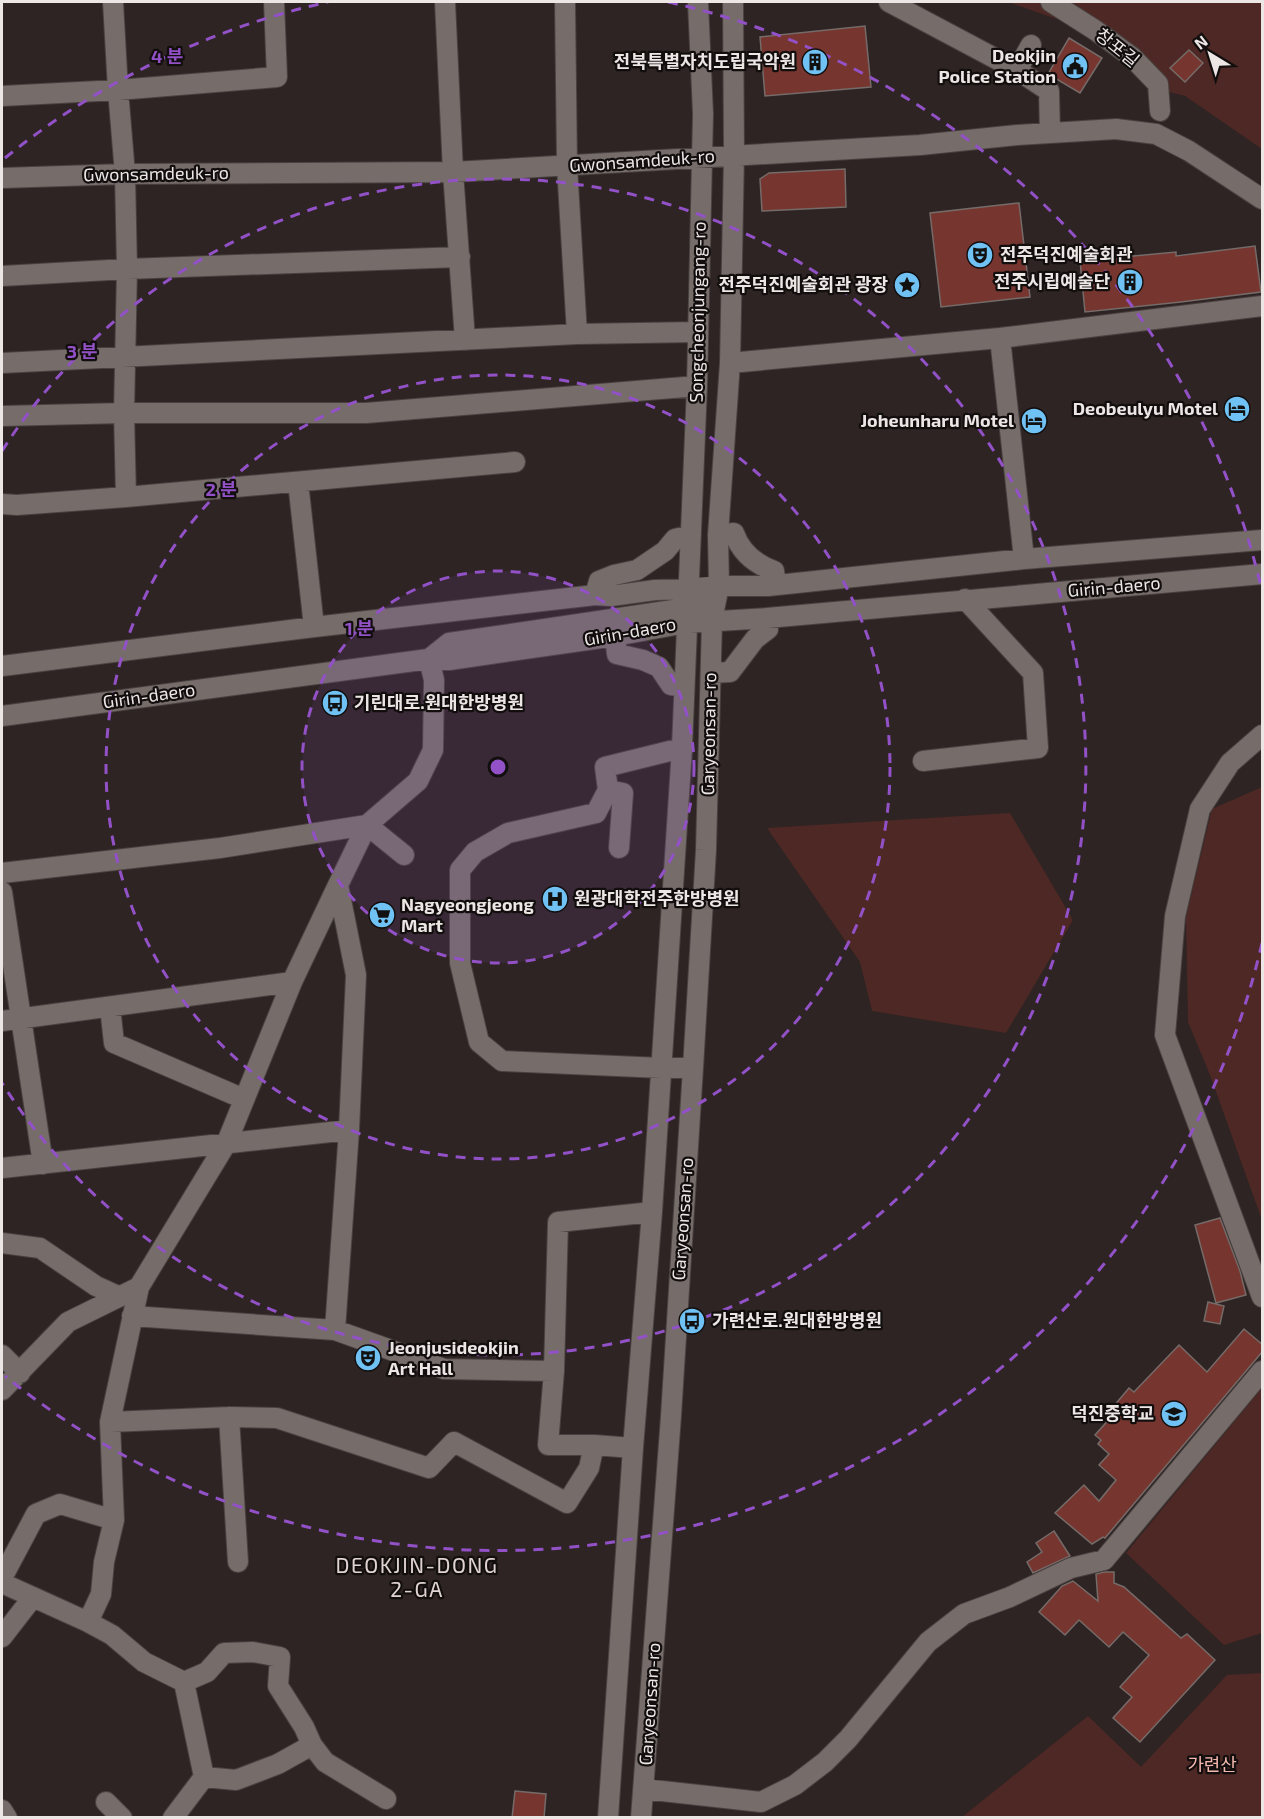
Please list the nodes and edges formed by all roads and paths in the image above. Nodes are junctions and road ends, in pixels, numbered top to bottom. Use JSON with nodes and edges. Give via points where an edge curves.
{"nodes":[{"id":1,"x":113,"y":2,"type":"edge"},
{"id":2,"x":274,"y":2,"type":"edge"},
{"id":3,"x":445,"y":2,"type":"edge"},
{"id":4,"x":565,"y":2,"type":"edge"},
{"id":5,"x":698,"y":2,"type":"edge"},
{"id":6,"x":733,"y":2,"type":"edge"},
{"id":7,"x":889,"y":2,"type":"edge"},
{"id":8,"x":1051,"y":2,"type":"edge"},
{"id":9,"x":1031,"y":45,"type":"dead end"},
{"id":10,"x":1017,"y":70,"type":"junction"},
{"id":11,"x":118,"y":90,"type":"junction"},
{"id":12,"x":2,"y":96,"type":"edge"},
{"id":13,"x":1160,"y":111,"type":"dead end"},
{"id":14,"x":1050,"y":133,"type":"junction"},
{"id":15,"x":734,"y":155,"type":"junction"},
{"id":16,"x":701,"y":158,"type":"junction"},
{"id":17,"x":567,"y":166,"type":"junction"},
{"id":18,"x":453,"y":172,"type":"junction"},
{"id":19,"x":125,"y":174,"type":"junction"},
{"id":20,"x":2,"y":178,"type":"edge"},
{"id":21,"x":1263,"y":199,"type":"edge"},
{"id":22,"x":460,"y":257,"type":"junction"},
{"id":23,"x":127,"y":269,"type":"junction"},
{"id":24,"x":2,"y":276,"type":"edge"},
{"id":25,"x":1263,"y":306,"type":"edge"},
{"id":26,"x":697,"y":332,"type":"junction"},
{"id":27,"x":577,"y":334,"type":"junction"},
{"id":28,"x":1000,"y":338,"type":"junction"},
{"id":29,"x":465,"y":340,"type":"junction"},
{"id":30,"x":124,"y":358,"type":"junction"},
{"id":31,"x":2,"y":363,"type":"edge"},
{"id":32,"x":730,"y":363,"type":"junction"},
{"id":33,"x":697,"y":386,"type":"junction"},
{"id":34,"x":697,"y":412,"type":"junction"},
{"id":35,"x":123,"y":413,"type":"junction"},
{"id":36,"x":2,"y":416,"type":"edge"},
{"id":37,"x":515,"y":462,"type":"dead end"},
{"id":38,"x":297,"y":482,"type":"junction"},
{"id":39,"x":126,"y":497,"type":"junction"},
{"id":40,"x":2,"y":504,"type":"edge"},
{"id":41,"x":692,"y":535,"type":"junction"},
{"id":42,"x":718,"y":535,"type":"junction"},
{"id":43,"x":1263,"y":540,"type":"edge"},
{"id":44,"x":1024,"y":559,"type":"junction"},
{"id":45,"x":1263,"y":574,"type":"edge"},
{"id":46,"x":776,"y":585,"type":"junction"},
{"id":47,"x":595,"y":595,"type":"junction"},
{"id":48,"x":697,"y":599,"type":"junction"},
{"id":49,"x":965,"y":599,"type":"junction"},
{"id":50,"x":767,"y":618,"type":"junction"},
{"id":51,"x":712,"y":620,"type":"junction"},
{"id":52,"x":314,"y":627,"type":"junction"},
{"id":53,"x":615,"y":636,"type":"junction"},
{"id":54,"x":429,"y":659,"type":"junction"},
{"id":55,"x":2,"y":666,"type":"edge"},
{"id":56,"x":711,"y":673,"type":"junction"},
{"id":57,"x":684,"y":687,"type":"junction"},
{"id":58,"x":2,"y":716,"type":"edge"},
{"id":59,"x":1263,"y":735,"type":"edge"},
{"id":60,"x":682,"y":748,"type":"junction"},
{"id":61,"x":923,"y":761,"type":"dead end"},
{"id":62,"x":608,"y":790,"type":"junction"},
{"id":63,"x":367,"y":825,"type":"junction"},
{"id":64,"x":620,"y":848,"type":"dead end"},
{"id":65,"x":404,"y":855,"type":"dead end"},
{"id":66,"x":2,"y":873,"type":"edge"},
{"id":67,"x":339,"y":885,"type":"junction"},
{"id":68,"x":2,"y":892,"type":"edge"},
{"id":69,"x":292,"y":982,"type":"junction"},
{"id":70,"x":110,"y":1007,"type":"junction"},
{"id":71,"x":22,"y":1019,"type":"junction"},
{"id":72,"x":2,"y":1021,"type":"edge"},
{"id":73,"x":662,"y":1068,"type":"junction"},
{"id":74,"x":693,"y":1068,"type":"junction"},
{"id":75,"x":244,"y":1099,"type":"junction"},
{"id":76,"x":348,"y":1130,"type":"junction"},
{"id":77,"x":227,"y":1142,"type":"junction"},
{"id":78,"x":43,"y":1164,"type":"junction"},
{"id":79,"x":2,"y":1168,"type":"edge"},
{"id":80,"x":652,"y":1212,"type":"junction"},
{"id":81,"x":2,"y":1243,"type":"edge"},
{"id":82,"x":139,"y":1287,"type":"junction"},
{"id":83,"x":118,"y":1296,"type":"junction"},
{"id":84,"x":1263,"y":1297,"type":"edge"},
{"id":85,"x":132,"y":1316,"type":"junction"},
{"id":86,"x":335,"y":1330,"type":"junction"},
{"id":87,"x":2,"y":1355,"type":"edge"},
{"id":88,"x":554,"y":1371,"type":"junction"},
{"id":89,"x":1263,"y":1371,"type":"edge"},
{"id":90,"x":20,"y":1373,"type":"junction"},
{"id":91,"x":2,"y":1390,"type":"edge"},
{"id":92,"x":229,"y":1417,"type":"junction"},
{"id":93,"x":110,"y":1422,"type":"junction"},
{"id":94,"x":594,"y":1445,"type":"junction"},
{"id":95,"x":633,"y":1448,"type":"junction"},
{"id":96,"x":114,"y":1520,"type":"junction"},
{"id":97,"x":238,"y":1562,"type":"dead end"},
{"id":98,"x":2,"y":1578,"type":"edge"},
{"id":99,"x":2,"y":1583,"type":"edge"},
{"id":100,"x":33,"y":1598,"type":"junction"},
{"id":101,"x":88,"y":1622,"type":"junction"},
{"id":102,"x":2,"y":1637,"type":"edge"},
{"id":103,"x":184,"y":1682,"type":"junction"},
{"id":104,"x":312,"y":1745,"type":"junction"},
{"id":105,"x":204,"y":1777,"type":"junction"},
{"id":106,"x":644,"y":1789,"type":"junction"},
{"id":107,"x":386,"y":1799,"type":"dead end"},
{"id":108,"x":106,"y":1802,"type":"dead end"},
{"id":109,"x":2,"y":1810,"type":"edge"},
{"id":110,"x":7,"y":1818,"type":"edge"},
{"id":111,"x":122,"y":1818,"type":"edge"},
{"id":112,"x":172,"y":1818,"type":"edge"},
{"id":113,"x":608,"y":1818,"type":"edge"},
{"id":114,"x":641,"y":1818,"type":"edge"}],
"edges":[{"from":1,"to":11,"type":"street"},
{"from":2,"to":11,"type":"street","via":[[277,77]]},
{"from":3,"to":18,"type":"street"},
{"from":4,"to":17,"type":"street"},
{"from":5,"to":16,"type":"street","name":"Songcheonjungang-ro"},
{"from":6,"to":15,"type":"street","name":"Songcheonjungang-ro"},
{"from":7,"to":10,"type":"street"},
{"from":8,"to":13,"type":"street","name":"창포길","via":[[1132,57],[1158,84]]},
{"from":9,"to":10,"type":"street"},
{"from":10,"to":14,"type":"street","via":[[1049,91]]},
{"from":11,"to":12,"type":"street"},
{"from":11,"to":19,"type":"street"},
{"from":14,"to":15,"type":"street","name":"Gwonsamdeuk-ro"},
{"from":14,"to":21,"type":"street","name":"Gwonsamdeuk-ro","via":[[1116,129],[1156,134]]},
{"from":15,"to":16,"type":"street","name":"Gwonsamdeuk-ro"},
{"from":15,"to":32,"type":"street","name":"Songcheonjungang-ro"},
{"from":16,"to":17,"type":"street","name":"Gwonsamdeuk-ro"},
{"from":16,"to":26,"type":"street","name":"Songcheonjungang-ro"},
{"from":17,"to":18,"type":"street","name":"Gwonsamdeuk-ro"},
{"from":17,"to":27,"type":"street"},
{"from":18,"to":19,"type":"street","name":"Gwonsamdeuk-ro"},
{"from":18,"to":22,"type":"street"},
{"from":19,"to":20,"type":"street","name":"Gwonsamdeuk-ro"},
{"from":19,"to":23,"type":"street"},
{"from":22,"to":23,"type":"street"},
{"from":22,"to":29,"type":"street"},
{"from":23,"to":24,"type":"street"},
{"from":23,"to":30,"type":"street"},
{"from":25,"to":28,"type":"street"},
{"from":26,"to":27,"type":"street"},
{"from":26,"to":33,"type":"street","name":"Songcheonjungang-ro"},
{"from":27,"to":29,"type":"street"},
{"from":28,"to":32,"type":"street"},
{"from":28,"to":44,"type":"street"},
{"from":29,"to":30,"type":"street"},
{"from":30,"to":31,"type":"street"},
{"from":30,"to":35,"type":"street"},
{"from":32,"to":42,"type":"street","name":"Songcheonjungang-ro"},
{"from":33,"to":34,"type":"street","name":"Songcheonjungang-ro"},
{"from":33,"to":35,"type":"street","via":[[366,413]]},
{"from":34,"to":41,"type":"street","name":"Songcheonjungang-ro"},
{"from":34,"to":48,"type":"street","via":[[705,424]]},
{"from":35,"to":36,"type":"street"},
{"from":35,"to":39,"type":"street"},
{"from":37,"to":38,"type":"street"},
{"from":38,"to":39,"type":"street"},
{"from":38,"to":52,"type":"street"},
{"from":39,"to":40,"type":"street"},
{"from":41,"to":47,"type":"street","via":[[675,539],[637,570],[599,581]]},
{"from":41,"to":48,"type":"street","name":"Songcheonjungang-ro"},
{"from":42,"to":46,"type":"street","via":[[734,533],[745,553],[757,564],[774,571]]},
{"from":42,"to":48,"type":"street","name":"Songcheonjungang-ro"},
{"from":43,"to":44,"type":"street","name":"Girin-daero"},
{"from":44,"to":46,"type":"street","name":"Girin-daero"},
{"from":45,"to":49,"type":"street","name":"Girin-daero"},
{"from":46,"to":48,"type":"street","name":"Girin-daero"},
{"from":47,"to":48,"type":"street","name":"Girin-daero","via":[[655,590]]},
{"from":47,"to":52,"type":"street","name":"Girin-daero"},
{"from":48,"to":51,"type":"street","name":"Songcheonjungang-ro"},
{"from":48,"to":51,"type":"street","name":"Girin-daero"},
{"from":48,"to":53,"type":"street","name":"Girin-daero"},
{"from":48,"to":54,"type":"street","via":[[449,643]]},
{"from":48,"to":57,"type":"street","name":"Garyeonsan-ro"},
{"from":49,"to":50,"type":"street","name":"Girin-daero"},
{"from":49,"to":61,"type":"street","via":[[1033,673],[1038,748]]},
{"from":50,"to":51,"type":"street","name":"Girin-daero"},
{"from":50,"to":56,"type":"street","via":[[768,629],[755,639],[730,672]]},
{"from":51,"to":56,"type":"street","name":"Garyeonsan-ro"},
{"from":52,"to":55,"type":"street","name":"Girin-daero"},
{"from":53,"to":54,"type":"street","name":"Girin-daero","via":[[449,660]]},
{"from":53,"to":57,"type":"street","via":[[617,654],[643,660],[659,668],[671,685]]},
{"from":54,"to":58,"type":"street","name":"Girin-daero"},
{"from":54,"to":63,"type":"street","via":[[434,680],[433,750],[418,781]]},
{"from":56,"to":74,"type":"street","name":"Garyeonsan-ro","via":[[706,850]]},
{"from":57,"to":60,"type":"street","name":"Garyeonsan-ro"},
{"from":59,"to":84,"type":"street","via":[[1230,763],[1200,809],[1175,916],[1165,1035]]},
{"from":60,"to":62,"type":"street","via":[[605,767]]},
{"from":60,"to":73,"type":"street","name":"Garyeonsan-ro"},
{"from":62,"to":64,"type":"street","via":[[623,793]]},
{"from":62,"to":73,"type":"street","via":[[596,813],[508,833],[475,852],[460,870],[460,963],[479,1042],[502,1061]]},
{"from":63,"to":65,"type":"street"},
{"from":63,"to":66,"type":"street","via":[[220,848]]},
{"from":63,"to":67,"type":"street"},
{"from":67,"to":69,"type":"street"},
{"from":67,"to":76,"type":"street","via":[[356,975]]},
{"from":68,"to":71,"type":"street"},
{"from":69,"to":70,"type":"street"},
{"from":69,"to":75,"type":"street"},
{"from":70,"to":71,"type":"street"},
{"from":70,"to":75,"type":"street","via":[[114,1043]]},
{"from":71,"to":72,"type":"street"},
{"from":71,"to":78,"type":"street"},
{"from":73,"to":74,"type":"street"},
{"from":73,"to":80,"type":"street","name":"Garyeonsan-ro"},
{"from":74,"to":106,"type":"street","name":"Garyeonsan-ro"},
{"from":75,"to":77,"type":"street"},
{"from":76,"to":77,"type":"street"},
{"from":76,"to":86,"type":"street"},
{"from":77,"to":78,"type":"street"},
{"from":77,"to":82,"type":"street"},
{"from":78,"to":79,"type":"street"},
{"from":80,"to":88,"type":"street","via":[[558,1222]]},
{"from":80,"to":95,"type":"street","name":"Garyeonsan-ro"},
{"from":81,"to":83,"type":"street","via":[[40,1248],[96,1286]]},
{"from":82,"to":83,"type":"street"},
{"from":82,"to":85,"type":"street"},
{"from":83,"to":90,"type":"street","via":[[68,1322]]},
{"from":85,"to":86,"type":"street"},
{"from":85,"to":93,"type":"street"},
{"from":86,"to":88,"type":"street","via":[[444,1369]]},
{"from":87,"to":90,"type":"street"},
{"from":88,"to":94,"type":"street","via":[[548,1445]]},
{"from":89,"to":106,"type":"street","via":[[1104,1560],[1071,1568],[964,1614],[928,1642],[848,1739],[795,1785],[761,1802]]},
{"from":90,"to":91,"type":"street"},
{"from":92,"to":93,"type":"street"},
{"from":92,"to":94,"type":"street","via":[[277,1418],[429,1468],[454,1442],[567,1503],[589,1468]]},
{"from":92,"to":97,"type":"street"},
{"from":93,"to":96,"type":"street"},
{"from":94,"to":95,"type":"street"},
{"from":95,"to":113,"type":"street","name":"Garyeonsan-ro"},
{"from":96,"to":98,"type":"street","via":[[60,1504],[36,1514]]},
{"from":96,"to":101,"type":"street","via":[[104,1562],[102,1594]]},
{"from":99,"to":100,"type":"street"},
{"from":100,"to":101,"type":"street"},
{"from":100,"to":102,"type":"street"},
{"from":101,"to":103,"type":"street","via":[[112,1635],[144,1662]]},
{"from":103,"to":104,"type":"street","via":[[207,1672],[224,1653],[253,1652],[280,1657],[278,1686]]},
{"from":103,"to":105,"type":"street"},
{"from":104,"to":105,"type":"street","via":[[278,1764],[236,1780]]},
{"from":104,"to":107,"type":"street","via":[[325,1762]]},
{"from":105,"to":112,"type":"street"},
{"from":106,"to":114,"type":"street","name":"Garyeonsan-ro"},
{"from":108,"to":111,"type":"street"},
{"from":109,"to":110,"type":"street"}]}
